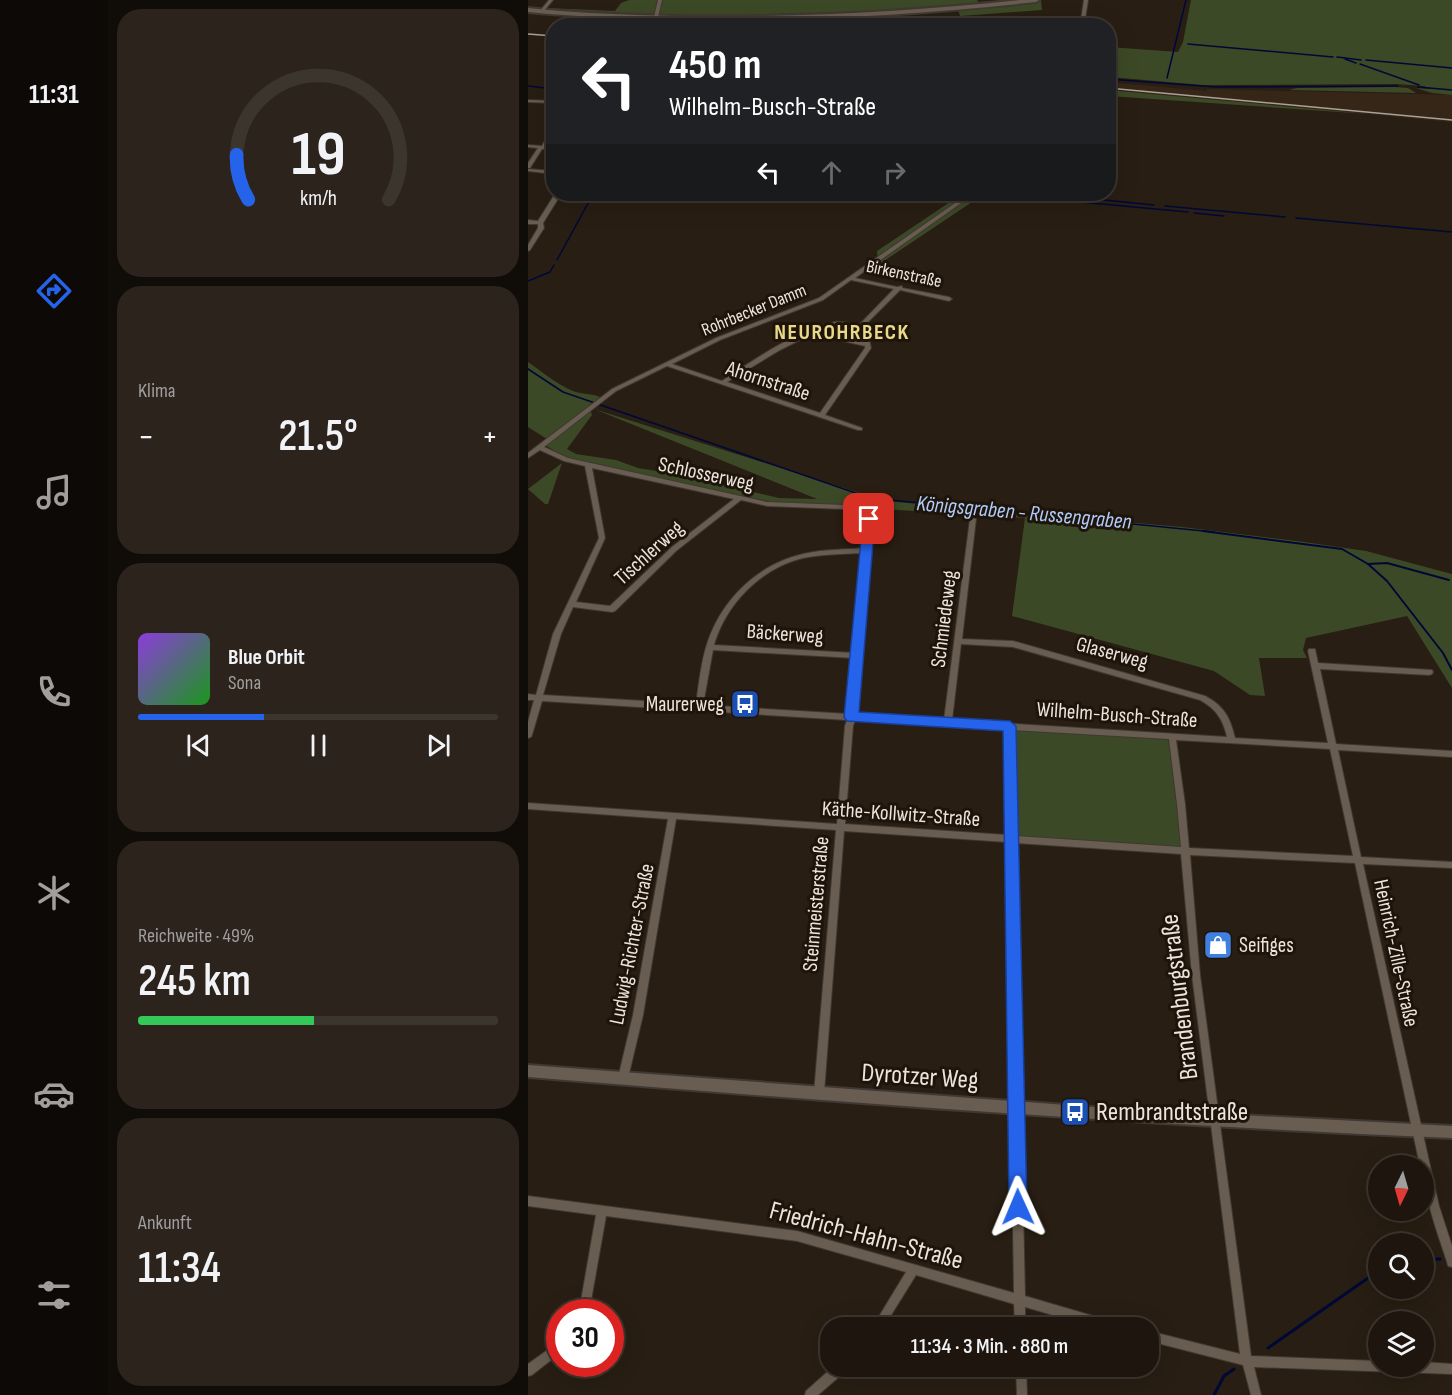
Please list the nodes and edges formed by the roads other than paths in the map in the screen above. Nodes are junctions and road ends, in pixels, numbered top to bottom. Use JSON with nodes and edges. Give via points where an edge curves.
{"nodes":[{"id":1,"x":551,"y":0,"type":"edge"},
{"id":2,"x":660,"y":0,"type":"edge"},
{"id":3,"x":1036,"y":0,"type":"edge"},
{"id":4,"x":1086,"y":0,"type":"edge"},
{"id":5,"x":528,"y":10,"type":"edge"},
{"id":6,"x":541,"y":12,"type":"junction"},
{"id":7,"x":656,"y":17,"type":"junction"},
{"id":8,"x":1083,"y":18,"type":"edge"},
{"id":9,"x":528,"y":101,"type":"edge"},
{"id":10,"x":546,"y":102,"type":"edge"},
{"id":11,"x":528,"y":146,"type":"edge"},
{"id":12,"x":546,"y":148,"type":"edge"},
{"id":13,"x":528,"y":169,"type":"edge"},
{"id":14,"x":546,"y":172,"type":"edge"},
{"id":15,"x":554,"y":201,"type":"edge"},
{"id":16,"x":961,"y":201,"type":"edge"},
{"id":17,"x":528,"y":222,"type":"edge"},
{"id":18,"x":540,"y":223,"type":"junction"},
{"id":19,"x":528,"y":249,"type":"edge"},
{"id":20,"x":852,"y":279,"type":"junction"},
{"id":21,"x":900,"y":287,"type":"junction"},
{"id":22,"x":949,"y":299,"type":"dead end"},
{"id":23,"x":860,"y":327,"type":"junction"},
{"id":24,"x":812,"y":332,"type":"junction"},
{"id":25,"x":868,"y":345,"type":"junction"},
{"id":26,"x":666,"y":364,"type":"junction"},
{"id":27,"x":722,"y":383,"type":"junction"},
{"id":28,"x":820,"y":416,"type":"junction"},
{"id":29,"x":860,"y":429,"type":"dead end"},
{"id":30,"x":541,"y":446,"type":"junction"},
{"id":31,"x":528,"y":456,"type":"edge"},
{"id":32,"x":588,"y":465,"type":"junction"},
{"id":33,"x":740,"y":498,"type":"junction"},
{"id":34,"x":870,"y":508,"type":"dead end"},
{"id":35,"x":869,"y":519,"type":"dead end"},
{"id":36,"x":973,"y":519,"type":"dead end"},
{"id":37,"x":867,"y":550,"type":"junction"},
{"id":38,"x":572,"y":604,"type":"junction"},
{"id":39,"x":958,"y":641,"type":"junction"},
{"id":40,"x":710,"y":647,"type":"junction"},
{"id":41,"x":1312,"y":651,"type":"dead end"},
{"id":42,"x":858,"y":656,"type":"junction"},
{"id":43,"x":1315,"y":666,"type":"junction"},
{"id":44,"x":1429,"y":672,"type":"dead end"},
{"id":45,"x":528,"y":697,"type":"edge"},
{"id":46,"x":538,"y":698,"type":"junction"},
{"id":47,"x":699,"y":708,"type":"junction"},
{"id":48,"x":851,"y":717,"type":"junction"},
{"id":49,"x":948,"y":722,"type":"junction"},
{"id":50,"x":1010,"y":726,"type":"junction"},
{"id":51,"x":528,"y":735,"type":"edge"},
{"id":52,"x":1172,"y":736,"type":"junction"},
{"id":53,"x":1232,"y":740,"type":"junction"},
{"id":54,"x":1333,"y":747,"type":"junction"},
{"id":55,"x":1452,"y":754,"type":"edge"},
{"id":56,"x":528,"y":807,"type":"edge"},
{"id":57,"x":674,"y":816,"type":"junction"},
{"id":58,"x":840,"y":828,"type":"junction"},
{"id":59,"x":1011,"y":839,"type":"junction"},
{"id":60,"x":1185,"y":851,"type":"junction"},
{"id":61,"x":1358,"y":861,"type":"junction"},
{"id":62,"x":1452,"y":865,"type":"edge"},
{"id":63,"x":528,"y":1071,"type":"edge"},
{"id":64,"x":623,"y":1078,"type":"junction"},
{"id":65,"x":819,"y":1093,"type":"junction"},
{"id":66,"x":1016,"y":1108,"type":"junction"},
{"id":67,"x":1216,"y":1121,"type":"junction"},
{"id":68,"x":1418,"y":1131,"type":"junction"},
{"id":69,"x":1452,"y":1132,"type":"edge"},
{"id":70,"x":528,"y":1201,"type":"edge"},
{"id":71,"x":602,"y":1210,"type":"junction"},
{"id":72,"x":1452,"y":1262,"type":"edge"},
{"id":73,"x":914,"y":1269,"type":"junction"},
{"id":74,"x":586,"y":1299,"type":"edge"},
{"id":75,"x":1020,"y":1301,"type":"junction"},
{"id":76,"x":884,"y":1317,"type":"edge"},
{"id":77,"x":1020,"y":1317,"type":"edge"},
{"id":78,"x":1077,"y":1317,"type":"edge"},
{"id":79,"x":1159,"y":1339,"type":"edge"},
{"id":80,"x":546,"y":1357,"type":"edge"},
{"id":81,"x":1247,"y":1361,"type":"junction"},
{"id":82,"x":1368,"y":1366,"type":"edge"},
{"id":83,"x":1434,"y":1368,"type":"edge"},
{"id":84,"x":1452,"y":1369,"type":"edge"},
{"id":85,"x":528,"y":1371,"type":"edge"},
{"id":86,"x":830,"y":1377,"type":"edge"},
{"id":87,"x":1021,"y":1377,"type":"edge"},
{"id":88,"x":810,"y":1395,"type":"edge"},
{"id":89,"x":1022,"y":1395,"type":"edge"},
{"id":90,"x":1256,"y":1395,"type":"edge"}],
"edges":[{"from":1,"to":6,"type":"street"},
{"from":2,"to":7,"type":"street"},
{"from":3,"to":7,"type":"street","via":[[906,14]]},
{"from":4,"to":8,"type":"street"},
{"from":5,"to":6,"type":"street"},
{"from":6,"to":7,"type":"street"},
{"from":9,"to":10,"type":"street"},
{"from":11,"to":12,"type":"street"},
{"from":12,"to":13,"type":"street"},
{"from":13,"to":14,"type":"street"},
{"from":15,"to":18,"type":"street"},
{"from":16,"to":20,"type":"street","name":"Rohrbecker Damm"},
{"from":17,"to":18,"type":"street"},
{"from":18,"to":19,"type":"street","via":[[541,228]]},
{"from":20,"to":21,"type":"street","name":"Birkenstraße"},
{"from":20,"to":26,"type":"street","name":"Rohrbecker Damm","via":[[821,299]]},
{"from":21,"to":22,"type":"street","name":"Birkenstraße"},
{"from":21,"to":23,"type":"street"},
{"from":23,"to":24,"type":"street","via":[[837,324]]},
{"from":23,"to":25,"type":"street"},
{"from":24,"to":25,"type":"street"},
{"from":24,"to":27,"type":"street"},
{"from":25,"to":28,"type":"street"},
{"from":26,"to":27,"type":"street","name":"Ahornstraße"},
{"from":26,"to":30,"type":"street","name":"Rohrbecker Damm","via":[[598,400]]},
{"from":27,"to":28,"type":"street","name":"Ahornstraße"},
{"from":28,"to":29,"type":"street","name":"Ahornstraße"},
{"from":30,"to":31,"type":"street","name":"Rohrbecker Damm"},
{"from":30,"to":32,"type":"street","name":"Schlosserweg","via":[[566,460]]},
{"from":32,"to":33,"type":"street","name":"Schlosserweg"},
{"from":32,"to":38,"type":"street","via":[[602,538]]},
{"from":33,"to":34,"type":"street","name":"Schlosserweg","via":[[767,504]]},
{"from":33,"to":38,"type":"street","name":"Tischlerweg","via":[[674,549],[612,609]]},
{"from":35,"to":37,"type":"street","name":"Steinmeisterstraße"},
{"from":36,"to":39,"type":"street","name":"Schmiedeweg"},
{"from":37,"to":40,"type":"street","via":[[802,556],[767,570],[740,593]]},
{"from":37,"to":42,"type":"street","name":"Steinmeisterstraße"},
{"from":38,"to":46,"type":"street","via":[[557,634]]},
{"from":39,"to":49,"type":"street","name":"Schmiedeweg"},
{"from":39,"to":53,"type":"street","name":"Glaserweg","via":[[1013,644],[1202,698],[1218,706],[1225,715]]},
{"from":40,"to":42,"type":"street","name":"Bäckerweg"},
{"from":40,"to":47,"type":"street"},
{"from":41,"to":43,"type":"street","name":"Heinrich-Zille-Straße"},
{"from":42,"to":48,"type":"street","name":"Steinmeisterstraße"},
{"from":43,"to":44,"type":"street"},
{"from":43,"to":54,"type":"street","name":"Heinrich-Zille-Straße"},
{"from":45,"to":46,"type":"street","name":"Wilhelm-Busch-Straße"},
{"from":46,"to":47,"type":"street","name":"Wilhelm-Busch-Straße"},
{"from":46,"to":51,"type":"street"},
{"from":47,"to":48,"type":"street","name":"Wilhelm-Busch-Straße"},
{"from":48,"to":49,"type":"street","name":"Wilhelm-Busch-Straße"},
{"from":48,"to":58,"type":"street","name":"Steinmeisterstraße"},
{"from":49,"to":50,"type":"street","name":"Wilhelm-Busch-Straße"},
{"from":50,"to":52,"type":"street","name":"Wilhelm-Busch-Straße"},
{"from":50,"to":59,"type":"street"},
{"from":52,"to":53,"type":"street","name":"Wilhelm-Busch-Straße"},
{"from":52,"to":60,"type":"street","name":"Brandenburgstraße"},
{"from":53,"to":54,"type":"street","name":"Wilhelm-Busch-Straße"},
{"from":54,"to":55,"type":"street","name":"Wilhelm-Busch-Straße"},
{"from":54,"to":61,"type":"street","name":"Heinrich-Zille-Straße"},
{"from":56,"to":57,"type":"street","name":"Käthe-Kollwitz-Straße"},
{"from":57,"to":58,"type":"street","name":"Käthe-Kollwitz-Straße"},
{"from":57,"to":64,"type":"street","name":"Ludwig-Richter-Straße"},
{"from":58,"to":59,"type":"street","name":"Käthe-Kollwitz-Straße"},
{"from":58,"to":65,"type":"street","name":"Steinmeisterstraße"},
{"from":59,"to":60,"type":"street","name":"Käthe-Kollwitz-Straße"},
{"from":59,"to":66,"type":"street"},
{"from":60,"to":61,"type":"street","name":"Käthe-Kollwitz-Straße"},
{"from":60,"to":67,"type":"street","name":"Brandenburgstraße","via":[[1196,975]]},
{"from":61,"to":62,"type":"street","name":"Käthe-Kollwitz-Straße"},
{"from":61,"to":68,"type":"street","name":"Heinrich-Zille-Straße"},
{"from":63,"to":64,"type":"street","name":"Dyrotzer Weg"},
{"from":64,"to":65,"type":"street","name":"Dyrotzer Weg"},
{"from":65,"to":66,"type":"street","name":"Dyrotzer Weg"},
{"from":66,"to":67,"type":"street","name":"Dyrotzer Weg"},
{"from":66,"to":75,"type":"street"},
{"from":67,"to":68,"type":"street","name":"Dyrotzer Weg"},
{"from":67,"to":81,"type":"street","name":"Brandenburgstraße"},
{"from":68,"to":69,"type":"street","name":"Dyrotzer Weg"},
{"from":68,"to":72,"type":"street","name":"Heinrich-Zille-Straße","via":[[1434,1206]]},
{"from":70,"to":71,"type":"street","name":"Friedrich-Hahn-Straße"},
{"from":71,"to":73,"type":"street","name":"Friedrich-Hahn-Straße","via":[[796,1236]]},
{"from":71,"to":74,"type":"street"},
{"from":73,"to":75,"type":"street","name":"Friedrich-Hahn-Straße"},
{"from":73,"to":76,"type":"street"},
{"from":75,"to":77,"type":"street"},
{"from":75,"to":78,"type":"street","name":"Friedrich-Hahn-Straße"},
{"from":79,"to":81,"type":"street"},
{"from":80,"to":85,"type":"street"},
{"from":81,"to":82,"type":"street"},
{"from":81,"to":90,"type":"street","name":"Brandenburgstraße"},
{"from":83,"to":84,"type":"street"},
{"from":86,"to":88,"type":"street"},
{"from":87,"to":89,"type":"street"}]}
